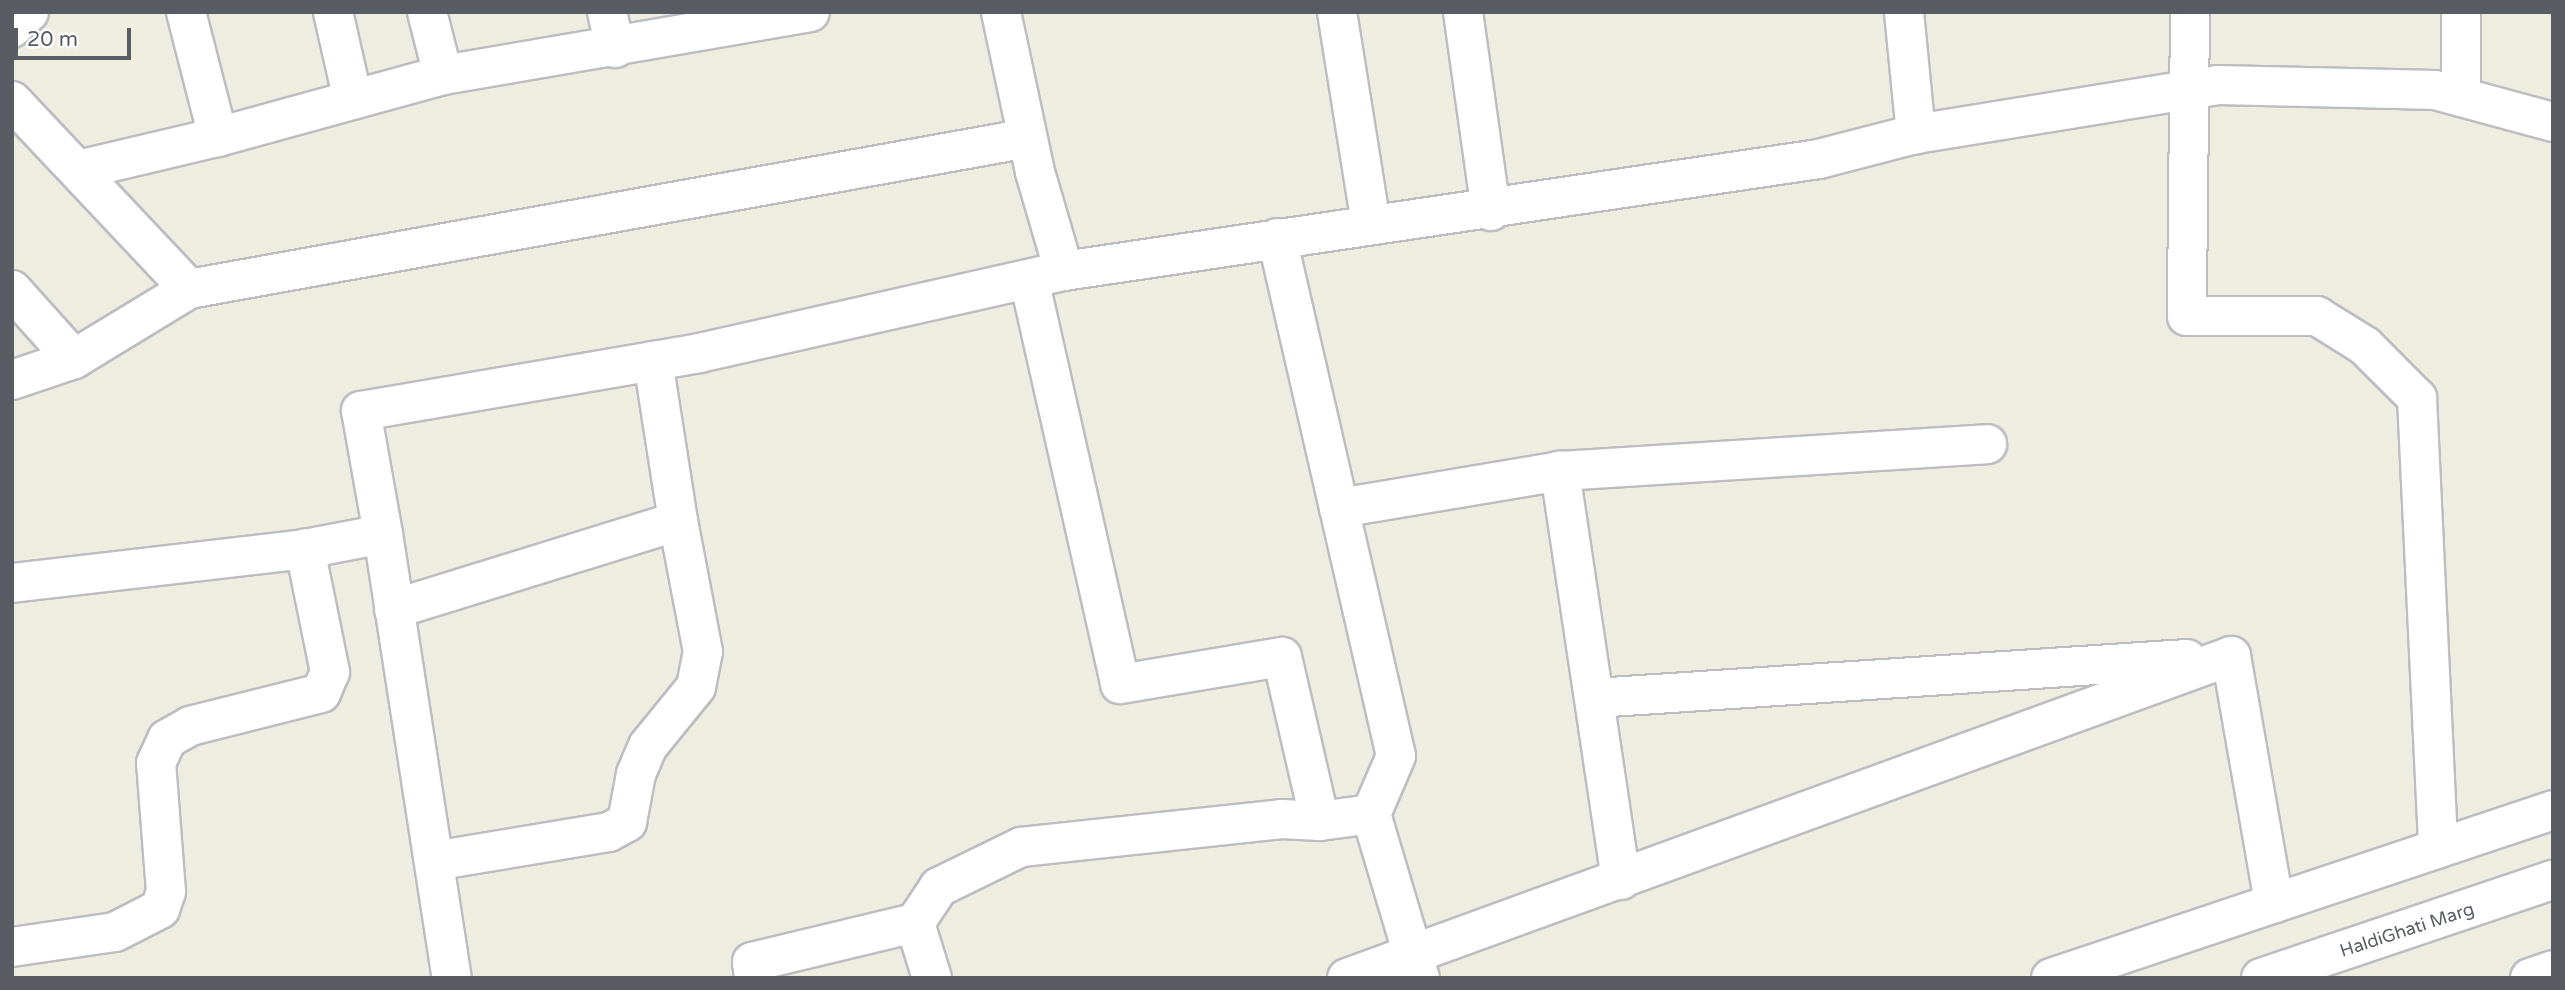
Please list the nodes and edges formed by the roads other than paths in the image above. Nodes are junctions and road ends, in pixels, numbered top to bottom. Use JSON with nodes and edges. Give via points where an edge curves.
{"nodes":[{"id":1,"x":29,"y":12,"type":"edge"},
{"id":2,"x":186,"y":12,"type":"edge"},
{"id":3,"x":333,"y":12,"type":"edge"},
{"id":4,"x":427,"y":12,"type":"edge"},
{"id":5,"x":810,"y":12,"type":"edge"},
{"id":6,"x":1000,"y":12,"type":"edge"},
{"id":7,"x":1337,"y":12,"type":"edge"},
{"id":8,"x":1464,"y":12,"type":"edge"},
{"id":9,"x":1904,"y":12,"type":"edge"},
{"id":10,"x":2190,"y":12,"type":"edge"},
{"id":11,"x":2461,"y":12,"type":"edge"},
{"id":12,"x":12,"y":27,"type":"edge"},
{"id":13,"x":611,"y":30,"type":"edge"},
{"id":14,"x":443,"y":75,"type":"junction"},
{"id":15,"x":2190,"y":90,"type":"junction"},
{"id":16,"x":2461,"y":97,"type":"junction"},
{"id":17,"x":353,"y":100,"type":"junction"},
{"id":18,"x":12,"y":101,"type":"edge"},
{"id":19,"x":2553,"y":122,"type":"edge"},
{"id":20,"x":1916,"y":134,"type":"junction"},
{"id":21,"x":218,"y":137,"type":"junction"},
{"id":22,"x":1028,"y":138,"type":"junction"},
{"id":23,"x":78,"y":170,"type":"junction"},
{"id":24,"x":1491,"y":211,"type":"junction"},
{"id":25,"x":1371,"y":224,"type":"junction"},
{"id":26,"x":1277,"y":238,"type":"junction"},
{"id":27,"x":1046,"y":275,"type":"junction"},
{"id":28,"x":189,"y":289,"type":"junction"},
{"id":29,"x":12,"y":290,"type":"edge"},
{"id":30,"x":74,"y":359,"type":"junction"},
{"id":31,"x":653,"y":361,"type":"junction"},
{"id":32,"x":12,"y":380,"type":"edge"},
{"id":33,"x":1987,"y":444,"type":"dead end"},
{"id":34,"x":1560,"y":471,"type":"junction"},
{"id":35,"x":1339,"y":508,"type":"junction"},
{"id":36,"x":678,"y":521,"type":"junction"},
{"id":37,"x":383,"y":534,"type":"junction"},
{"id":38,"x":305,"y":549,"type":"junction"},
{"id":39,"x":12,"y":583,"type":"edge"},
{"id":40,"x":394,"y":608,"type":"junction"},
{"id":41,"x":2231,"y":656,"type":"junction"},
{"id":42,"x":1595,"y":698,"type":"junction"},
{"id":43,"x":2553,"y":810,"type":"edge"},
{"id":44,"x":1371,"y":814,"type":"junction"},
{"id":45,"x":1320,"y":821,"type":"junction"},
{"id":46,"x":2438,"y":849,"type":"junction"},
{"id":47,"x":433,"y":861,"type":"junction"},
{"id":48,"x":1621,"y":880,"type":"junction"},
{"id":49,"x":2553,"y":880,"type":"edge"},
{"id":50,"x":2274,"y":904,"type":"junction"},
{"id":51,"x":915,"y":923,"type":"junction"},
{"id":52,"x":12,"y":947,"type":"edge"},
{"id":53,"x":1416,"y":966,"type":"edge"},
{"id":54,"x":2553,"y":970,"type":"edge"},
{"id":55,"x":452,"y":978,"type":"edge"},
{"id":56,"x":754,"y":978,"type":"edge"},
{"id":57,"x":932,"y":978,"type":"edge"},
{"id":58,"x":1347,"y":978,"type":"edge"},
{"id":59,"x":2051,"y":978,"type":"edge"},
{"id":60,"x":2261,"y":978,"type":"edge"},
{"id":61,"x":2530,"y":978,"type":"edge"}],
"edges":[{"from":1,"to":12,"type":"street"},
{"from":2,"to":21,"type":"street"},
{"from":3,"to":17,"type":"street"},
{"from":4,"to":14,"type":"street"},
{"from":5,"to":13,"type":"street"},
{"from":6,"to":22,"type":"street"},
{"from":7,"to":25,"type":"street"},
{"from":8,"to":24,"type":"street"},
{"from":9,"to":20,"type":"street"},
{"from":10,"to":15,"type":"street"},
{"from":11,"to":16,"type":"street"},
{"from":13,"to":14,"type":"street"},
{"from":14,"to":17,"type":"street"},
{"from":15,"to":16,"type":"street","via":[[2217,85],[2435,90]]},
{"from":15,"to":20,"type":"street"},
{"from":15,"to":46,"type":"street","via":[[2187,316],[2317,316],[2365,346],[2417,398]]},
{"from":16,"to":19,"type":"street"},
{"from":17,"to":21,"type":"street"},
{"from":18,"to":23,"type":"street"},
{"from":20,"to":24,"type":"street","via":[[1819,159]]},
{"from":21,"to":23,"type":"street"},
{"from":22,"to":27,"type":"street"},
{"from":22,"to":28,"type":"street"},
{"from":23,"to":28,"type":"street"},
{"from":24,"to":25,"type":"street"},
{"from":25,"to":26,"type":"street"},
{"from":26,"to":27,"type":"street"},
{"from":26,"to":35,"type":"street"},
{"from":27,"to":31,"type":"street"},
{"from":27,"to":45,"type":"street","via":[[1120,684],[1282,657]]},
{"from":28,"to":30,"type":"street"},
{"from":29,"to":30,"type":"street"},
{"from":30,"to":32,"type":"street"},
{"from":31,"to":36,"type":"street"},
{"from":31,"to":37,"type":"street","via":[[360,411]]},
{"from":33,"to":34,"type":"street"},
{"from":34,"to":35,"type":"street"},
{"from":34,"to":42,"type":"street"},
{"from":35,"to":44,"type":"street","via":[[1396,756]]},
{"from":36,"to":40,"type":"street"},
{"from":36,"to":47,"type":"street","via":[[703,652],[696,687],[648,746],[636,774],[627,822],[609,832]]},
{"from":37,"to":38,"type":"street"},
{"from":37,"to":40,"type":"street"},
{"from":38,"to":39,"type":"street"},
{"from":38,"to":52,"type":"street","via":[[330,672],[321,693],[190,726],[167,739],[156,763],[166,892],[160,909],[115,932]]},
{"from":40,"to":47,"type":"street"},
{"from":41,"to":42,"type":"street"},
{"from":41,"to":48,"type":"street"},
{"from":41,"to":50,"type":"street"},
{"from":42,"to":48,"type":"street"},
{"from":43,"to":46,"type":"street"},
{"from":44,"to":45,"type":"street"},
{"from":44,"to":53,"type":"street"},
{"from":45,"to":51,"type":"street","via":[[1281,818],[1021,847],[939,887]]},
{"from":46,"to":50,"type":"street"},
{"from":47,"to":55,"type":"street"},
{"from":48,"to":53,"type":"street"},
{"from":49,"to":60,"type":"street","name":"HaldiGhati Marg"},
{"from":50,"to":59,"type":"street"},
{"from":51,"to":56,"type":"street","via":[[752,962]]},
{"from":51,"to":57,"type":"street"},
{"from":53,"to":58,"type":"street"},
{"from":54,"to":61,"type":"street"}]}
